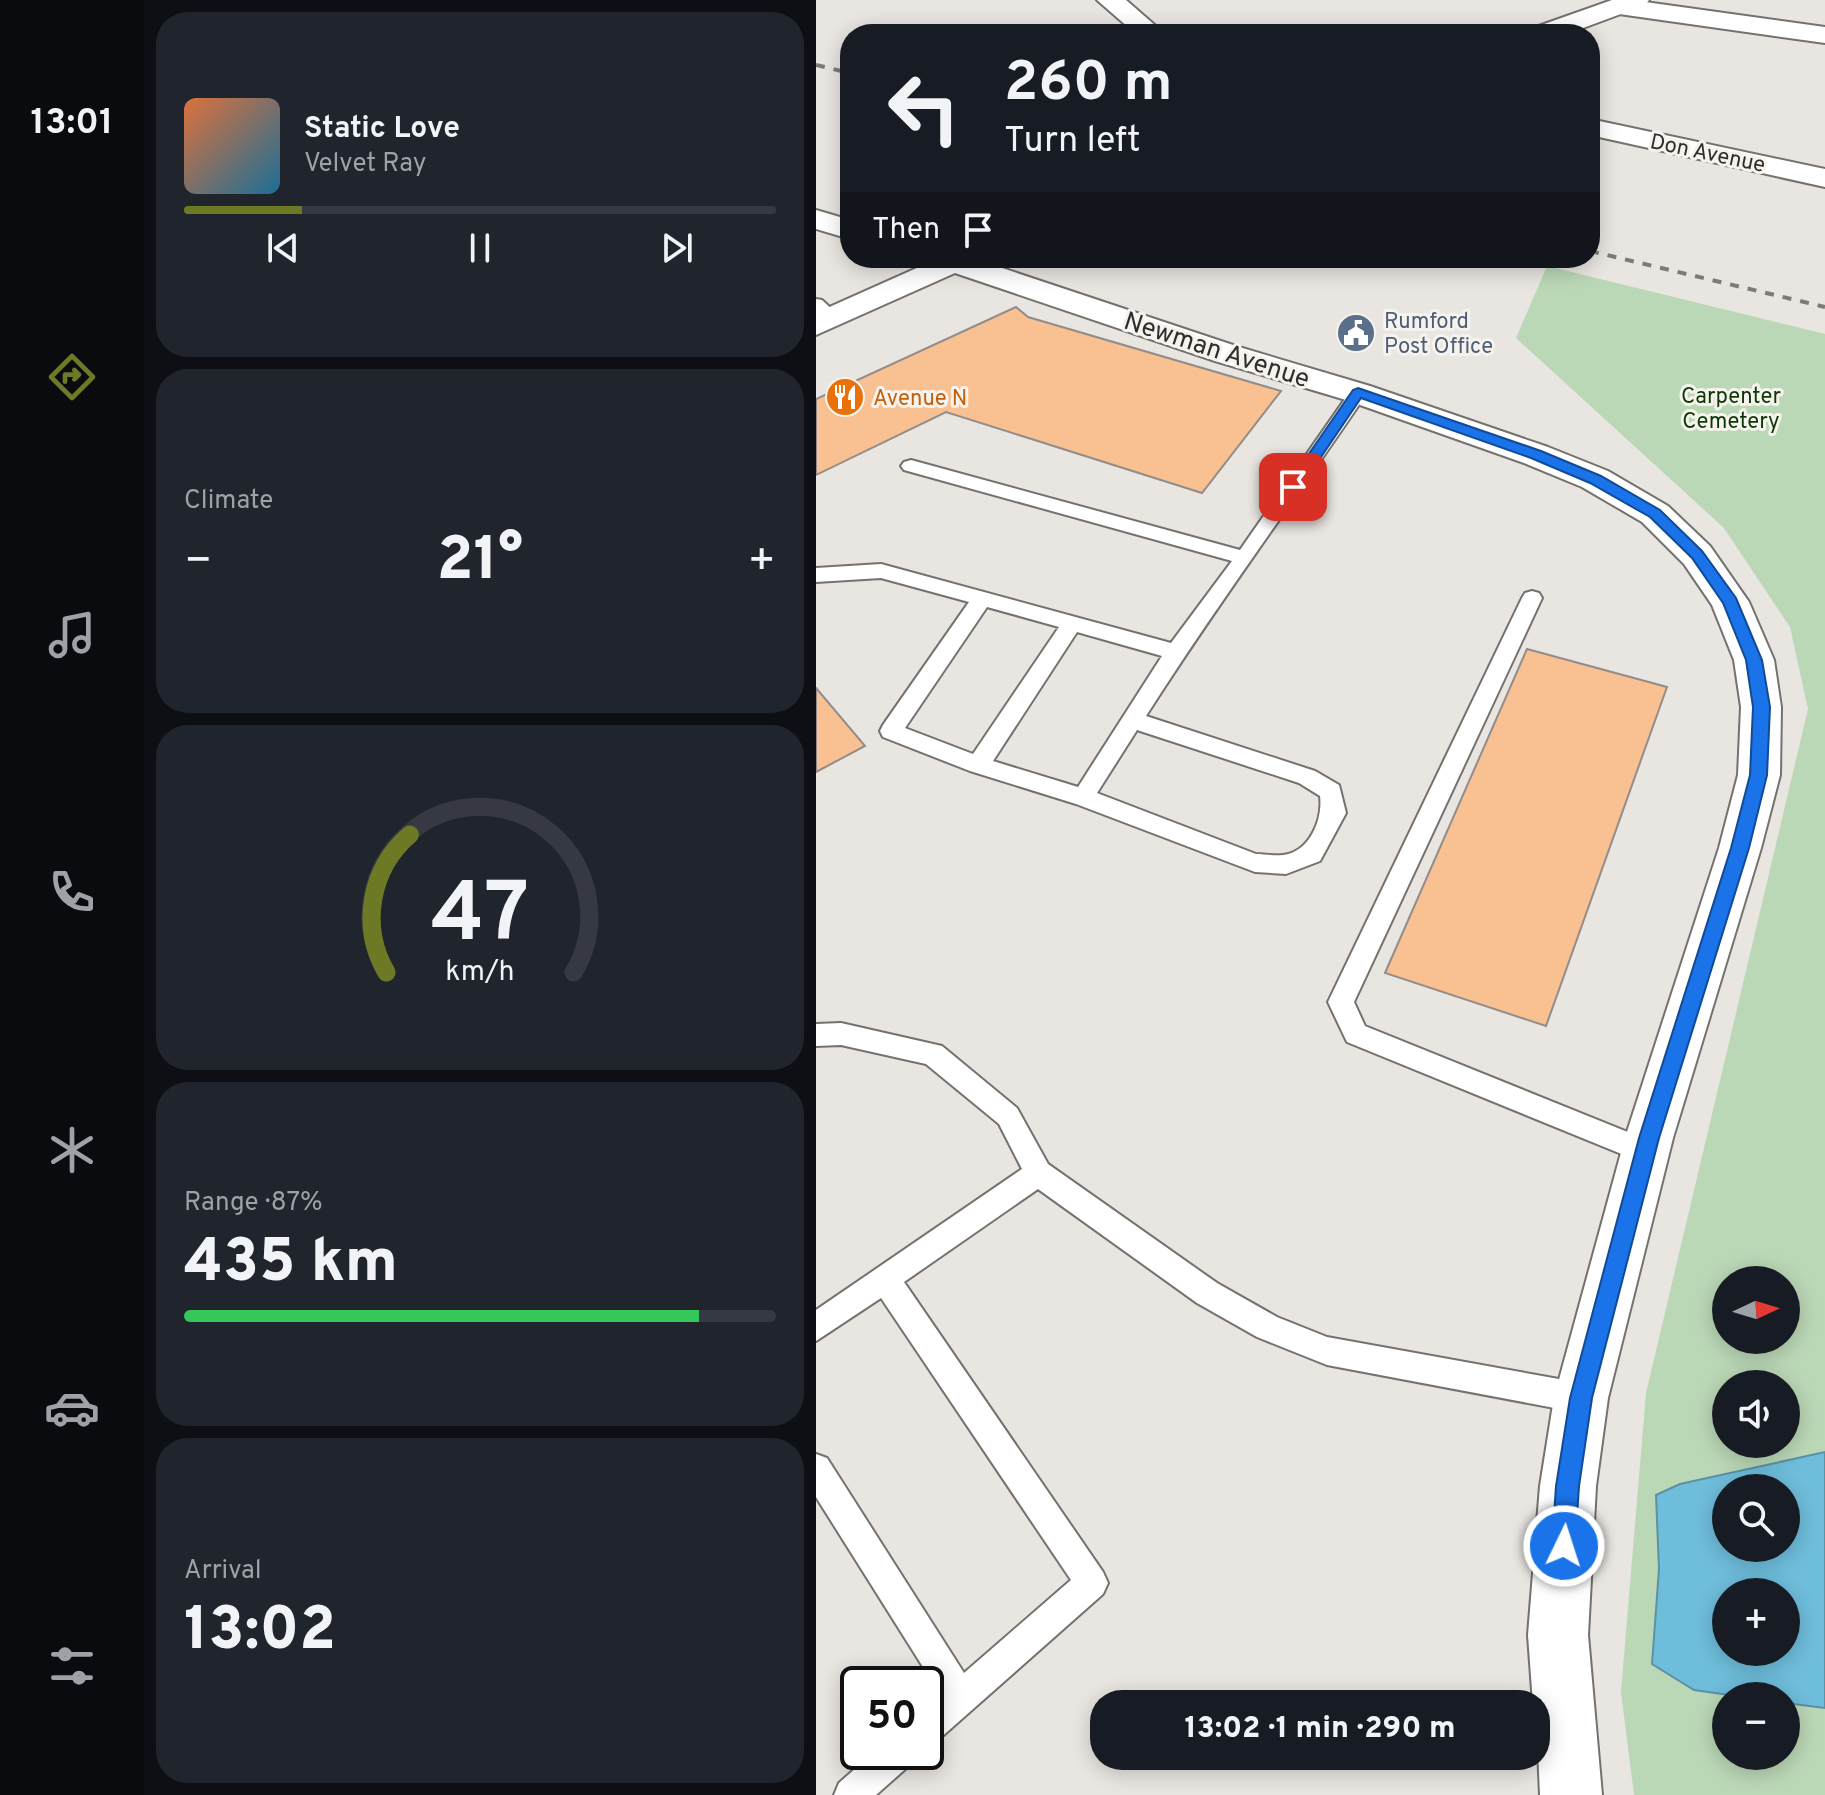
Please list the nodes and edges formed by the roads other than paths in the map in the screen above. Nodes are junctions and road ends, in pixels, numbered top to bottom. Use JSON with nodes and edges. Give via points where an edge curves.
{"nodes":[{"id":1,"x":1110,"y":0,"type":"edge"},
{"id":2,"x":1628,"y":3,"type":"edge"},
{"id":3,"x":1140,"y":24,"type":"edge"},
{"id":4,"x":1570,"y":24,"type":"edge"},
{"id":5,"x":1825,"y":35,"type":"edge"},
{"id":6,"x":1600,"y":129,"type":"edge"},
{"id":7,"x":1825,"y":178,"type":"edge"},
{"id":8,"x":816,"y":219,"type":"edge"},
{"id":9,"x":840,"y":227,"type":"edge"},
{"id":10,"x":934,"y":268,"type":"edge"},
{"id":11,"x":976,"y":268,"type":"edge"},
{"id":12,"x":821,"y":316,"type":"edge"},
{"id":13,"x":1358,"y":393,"type":"junction"},
{"id":14,"x":911,"y":466,"type":"dead end"},
{"id":15,"x":1245,"y":558,"type":"junction"},
{"id":16,"x":816,"y":575,"type":"edge"},
{"id":17,"x":1532,"y":598,"type":"dead end"},
{"id":18,"x":981,"y":600,"type":"junction"},
{"id":19,"x":1072,"y":624,"type":"junction"},
{"id":20,"x":1176,"y":652,"type":"junction"},
{"id":21,"x":1132,"y":720,"type":"junction"},
{"id":22,"x":978,"y":765,"type":"junction"},
{"id":23,"x":1083,"y":797,"type":"junction"},
{"id":24,"x":816,"y":1035,"type":"edge"},
{"id":25,"x":1646,"y":1152,"type":"junction"},
{"id":26,"x":1038,"y":1173,"type":"junction"},
{"id":27,"x":885,"y":1279,"type":"junction"},
{"id":28,"x":816,"y":1327,"type":"edge"},
{"id":29,"x":1581,"y":1398,"type":"junction"},
{"id":30,"x":816,"y":1469,"type":"edge"},
{"id":31,"x":961,"y":1698,"type":"junction"},
{"id":32,"x":944,"y":1713,"type":"edge"},
{"id":33,"x":879,"y":1770,"type":"edge"},
{"id":34,"x":851,"y":1795,"type":"edge"},
{"id":35,"x":1571,"y":1795,"type":"edge"}],
"edges":[{"from":1,"to":3,"type":"main road"},
{"from":2,"to":4,"type":"main road"},
{"from":2,"to":5,"type":"main road"},
{"from":6,"to":7,"type":"main road","name":"Don Avenue"},
{"from":8,"to":9,"type":"main road"},
{"from":10,"to":12,"type":"main road"},
{"from":11,"to":13,"type":"main road","name":"Newman Avenue"},
{"from":13,"to":15,"type":"lane"},
{"from":13,"to":25,"type":"main road","name":"Newman Avenue","via":[[1595,479],[1655,514],[1697,555],[1730,602],[1754,660],[1761,707],[1759,775]]},
{"from":14,"to":15,"type":"lane"},
{"from":15,"to":20,"type":"lane"},
{"from":16,"to":18,"type":"lane","via":[[881,571]]},
{"from":17,"to":25,"type":"lane","via":[[1341,1002],[1356,1034]]},
{"from":18,"to":19,"type":"lane"},
{"from":18,"to":22,"type":"lane","via":[[891,731]]},
{"from":19,"to":20,"type":"lane"},
{"from":19,"to":22,"type":"lane"},
{"from":20,"to":21,"type":"lane"},
{"from":21,"to":23,"type":"lane"},
{"from":21,"to":23,"type":"lane","via":[[1307,777],[1331,791],[1334,813],[1312,854],[1286,865],[1255,863]]},
{"from":22,"to":23,"type":"lane"},
{"from":24,"to":26,"type":"lane","via":[[841,1034],[933,1054],[1008,1116]]},
{"from":25,"to":29,"type":"main road","name":"Newman Avenue"},
{"from":26,"to":27,"type":"lane"},
{"from":26,"to":29,"type":"lane","via":[[1207,1293],[1267,1327],[1327,1351]]},
{"from":27,"to":28,"type":"lane"},
{"from":27,"to":31,"type":"lane","via":[[1092,1583]]},
{"from":29,"to":35,"type":"main road","name":"Newman Avenue","via":[[1568,1486],[1558,1635]]},
{"from":30,"to":31,"type":"lane"},
{"from":31,"to":32,"type":"lane"},
{"from":33,"to":34,"type":"lane"}]}
